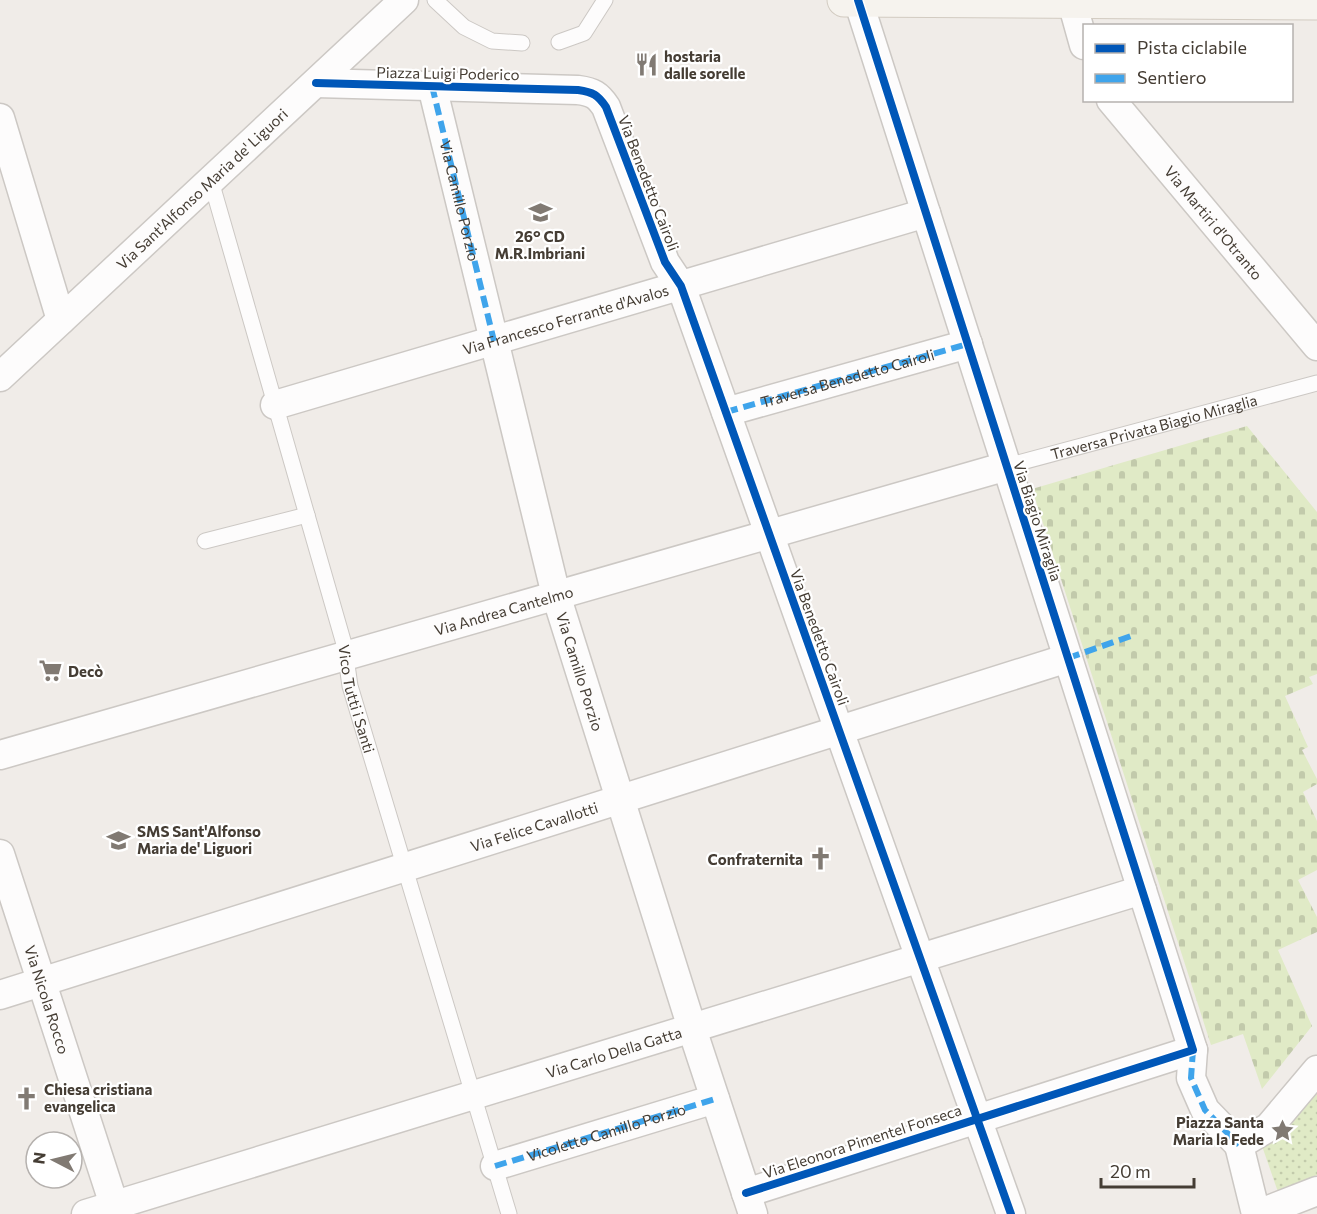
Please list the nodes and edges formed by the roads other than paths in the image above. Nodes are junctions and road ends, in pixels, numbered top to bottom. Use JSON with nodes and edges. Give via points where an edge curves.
{"nodes":[{"id":1,"x":404,"y":0,"type":"edge"},
{"id":2,"x":435,"y":0,"type":"edge"},
{"id":3,"x":605,"y":0,"type":"edge"},
{"id":4,"x":844,"y":0,"type":"edge"},
{"id":5,"x":858,"y":0,"type":"edge"},
{"id":6,"x":1072,"y":2,"type":"junction"},
{"id":7,"x":1317,"y":3,"type":"edge"},
{"id":8,"x":361,"y":40,"type":"junction"},
{"id":9,"x":1083,"y":41,"type":"edge"},
{"id":10,"x":559,"y":42,"type":"dead end"},
{"id":11,"x":522,"y":43,"type":"dead end"},
{"id":12,"x":316,"y":83,"type":"junction"},
{"id":13,"x":377,"y":85,"type":"junction"},
{"id":14,"x":432,"y":86,"type":"junction"},
{"id":15,"x":578,"y":90,"type":"joint"},
{"id":16,"x":1113,"y":102,"type":"edge"},
{"id":17,"x":0,"y":118,"type":"edge"},
{"id":18,"x":5,"y":154,"type":"edge"},
{"id":19,"x":211,"y":181,"type":"junction"},
{"id":20,"x":926,"y":213,"type":"junction"},
{"id":21,"x":681,"y":286,"type":"junction"},
{"id":22,"x":61,"y":320,"type":"junction"},
{"id":23,"x":494,"y":341,"type":"junction"},
{"id":24,"x":968,"y":344,"type":"junction"},
{"id":25,"x":1317,"y":346,"type":"edge"},
{"id":26,"x":0,"y":377,"type":"edge"},
{"id":27,"x":1317,"y":383,"type":"edge"},
{"id":28,"x":275,"y":405,"type":"junction"},
{"id":29,"x":726,"y":412,"type":"junction"},
{"id":30,"x":1007,"y":466,"type":"junction"},
{"id":31,"x":307,"y":515,"type":"junction"},
{"id":32,"x":770,"y":534,"type":"junction"},
{"id":33,"x":205,"y":541,"type":"dead end"},
{"id":34,"x":556,"y":595,"type":"junction"},
{"id":35,"x":347,"y":655,"type":"junction"},
{"id":36,"x":1068,"y":658,"type":"junction"},
{"id":37,"x":839,"y":730,"type":"junction"},
{"id":38,"x":0,"y":754,"type":"edge"},
{"id":39,"x":620,"y":800,"type":"junction"},
{"id":40,"x":0,"y":854,"type":"edge"},
{"id":41,"x":404,"y":867,"type":"junction"},
{"id":42,"x":1142,"y":890,"type":"junction"},
{"id":43,"x":920,"y":958,"type":"junction"},
{"id":44,"x":42,"y":982,"type":"junction"},
{"id":45,"x":0,"y":995,"type":"edge"},
{"id":46,"x":692,"y":1028,"type":"junction"},
{"id":47,"x":1193,"y":1050,"type":"junction"},
{"id":48,"x":1317,"y":1070,"type":"edge"},
{"id":49,"x":473,"y":1095,"type":"junction"},
{"id":50,"x":715,"y":1099,"type":"junction"},
{"id":51,"x":978,"y":1118,"type":"junction"},
{"id":52,"x":1239,"y":1145,"type":"junction"},
{"id":53,"x":495,"y":1166,"type":"junction"},
{"id":54,"x":1317,"y":1191,"type":"edge"},
{"id":55,"x":749,"y":1203,"type":"edge"},
{"id":56,"x":116,"y":1210,"type":"edge"},
{"id":57,"x":86,"y":1214,"type":"edge"},
{"id":58,"x":509,"y":1214,"type":"edge"},
{"id":59,"x":1011,"y":1214,"type":"edge"},
{"id":60,"x":1257,"y":1214,"type":"edge"}],
"edges":[{"from":1,"to":8,"type":"street","name":"Via Sant'Alfonso Maria de' Liguori"},
{"from":2,"to":11,"type":"lane","via":[[464,27],[492,41]]},
{"from":3,"to":10,"type":"lane","via":[[584,33]]},
{"from":4,"to":5,"type":"main road"},
{"from":5,"to":6,"type":"main road"},
{"from":5,"to":20,"type":"street","name":"Via Biagio Miraglia"},
{"from":6,"to":7,"type":"main road"},
{"from":6,"to":9,"type":"street"},
{"from":8,"to":12,"type":"street","name":"Via Sant'Alfonso Maria de' Liguori"},
{"from":8,"to":13,"type":"street"},
{"from":12,"to":13,"type":"street","name":"Piazza Luigi Poderico"},
{"from":12,"to":19,"type":"street","name":"Via Sant'Alfonso Maria de' Liguori"},
{"from":13,"to":14,"type":"street","name":"Piazza Luigi Poderico"},
{"from":14,"to":15,"type":"street","name":"Piazza Luigi Poderico"},
{"from":14,"to":23,"type":"street","name":"Via Camillo Porzio"},
{"from":15,"to":21,"type":"street","name":"Via Benedetto Cairoli","via":[[592,92],[606,107],[664,261]]},
{"from":16,"to":25,"type":"street","name":"Via Martiri d'Otranto"},
{"from":17,"to":18,"type":"street"},
{"from":18,"to":22,"type":"street"},
{"from":19,"to":22,"type":"street","name":"Via Sant'Alfonso Maria de' Liguori"},
{"from":19,"to":28,"type":"lane","name":"Vico Tutti i Santi"},
{"from":20,"to":21,"type":"street","name":"Via Francesco Ferrante d'Avalos"},
{"from":20,"to":24,"type":"street","name":"Via Biagio Miraglia"},
{"from":21,"to":23,"type":"street","name":"Via Francesco Ferrante d'Avalos"},
{"from":21,"to":29,"type":"street","name":"Via Benedetto Cairoli"},
{"from":22,"to":26,"type":"street","name":"Via Sant'Alfonso Maria de' Liguori"},
{"from":23,"to":28,"type":"street","name":"Via Francesco Ferrante d'Avalos"},
{"from":23,"to":34,"type":"street","name":"Via Camillo Porzio"},
{"from":24,"to":29,"type":"street","name":"Traversa Benedetto Cairoli"},
{"from":24,"to":30,"type":"street","name":"Via Biagio Miraglia"},
{"from":27,"to":30,"type":"lane","name":"Traversa Privata Biagio Miraglia"},
{"from":28,"to":31,"type":"lane","name":"Vico Tutti i Santi"},
{"from":29,"to":32,"type":"street","name":"Via Benedetto Cairoli"},
{"from":30,"to":32,"type":"street","name":"Via Andrea Cantelmo"},
{"from":30,"to":36,"type":"street","name":"Via Biagio Miraglia"},
{"from":31,"to":33,"type":"lane"},
{"from":31,"to":35,"type":"lane","name":"Vico Tutti i Santi"},
{"from":32,"to":34,"type":"street","name":"Via Andrea Cantelmo"},
{"from":32,"to":37,"type":"street","name":"Via Benedetto Cairoli"},
{"from":34,"to":35,"type":"street","name":"Via Andrea Cantelmo"},
{"from":34,"to":39,"type":"street","name":"Via Camillo Porzio"},
{"from":35,"to":38,"type":"street","name":"Via Andrea Cantelmo"},
{"from":35,"to":41,"type":"lane","name":"Vico Tutti i Santi","via":[[350,686]]},
{"from":36,"to":37,"type":"street","name":"Via Felice Cavallotti"},
{"from":36,"to":42,"type":"street","name":"Via Biagio Miraglia"},
{"from":37,"to":39,"type":"street","name":"Via Felice Cavallotti"},
{"from":37,"to":43,"type":"street","name":"Via Benedetto Cairoli"},
{"from":39,"to":41,"type":"street","name":"Via Felice Cavallotti"},
{"from":39,"to":46,"type":"street","name":"Via Camillo Porzio"},
{"from":40,"to":44,"type":"street","name":"Via Nicola Rocco"},
{"from":41,"to":44,"type":"street","name":"Via Felice Cavallotti"},
{"from":41,"to":49,"type":"lane","name":"Vico Tutti i Santi"},
{"from":42,"to":43,"type":"street","name":"Via Carlo Della Gatta"},
{"from":42,"to":47,"type":"street","name":"Via Biagio Miraglia"},
{"from":43,"to":46,"type":"street","name":"Via Carlo Della Gatta"},
{"from":43,"to":51,"type":"street","name":"Via Benedetto Cairoli"},
{"from":44,"to":45,"type":"street","name":"Via Felice Cavallotti"},
{"from":44,"to":56,"type":"street","name":"Via Nicola Rocco"},
{"from":46,"to":49,"type":"street","name":"Via Carlo Della Gatta"},
{"from":46,"to":50,"type":"street","name":"Via Camillo Porzio"},
{"from":47,"to":51,"type":"street","name":"Via Eleonora Pimentel Fonseca"},
{"from":47,"to":52,"type":"street","via":[[1191,1078],[1205,1110]]},
{"from":48,"to":52,"type":"street","via":[[1269,1127]]},
{"from":49,"to":53,"type":"lane","name":"Vico Tutti i Santi"},
{"from":49,"to":56,"type":"street","name":"Via Carlo Della Gatta"},
{"from":50,"to":53,"type":"street","name":"Vicoletto Camillo Porzio"},
{"from":50,"to":55,"type":"street","name":"Via Camillo Porzio"},
{"from":51,"to":55,"type":"street","name":"Via Eleonora Pimentel Fonseca"},
{"from":51,"to":59,"type":"street","name":"Via Benedetto Cairoli"},
{"from":52,"to":60,"type":"street"},
{"from":53,"to":58,"type":"lane","name":"Vico Tutti i Santi"},
{"from":54,"to":60,"type":"street"},
{"from":56,"to":57,"type":"street","name":"Via Carlo Della Gatta"}]}
